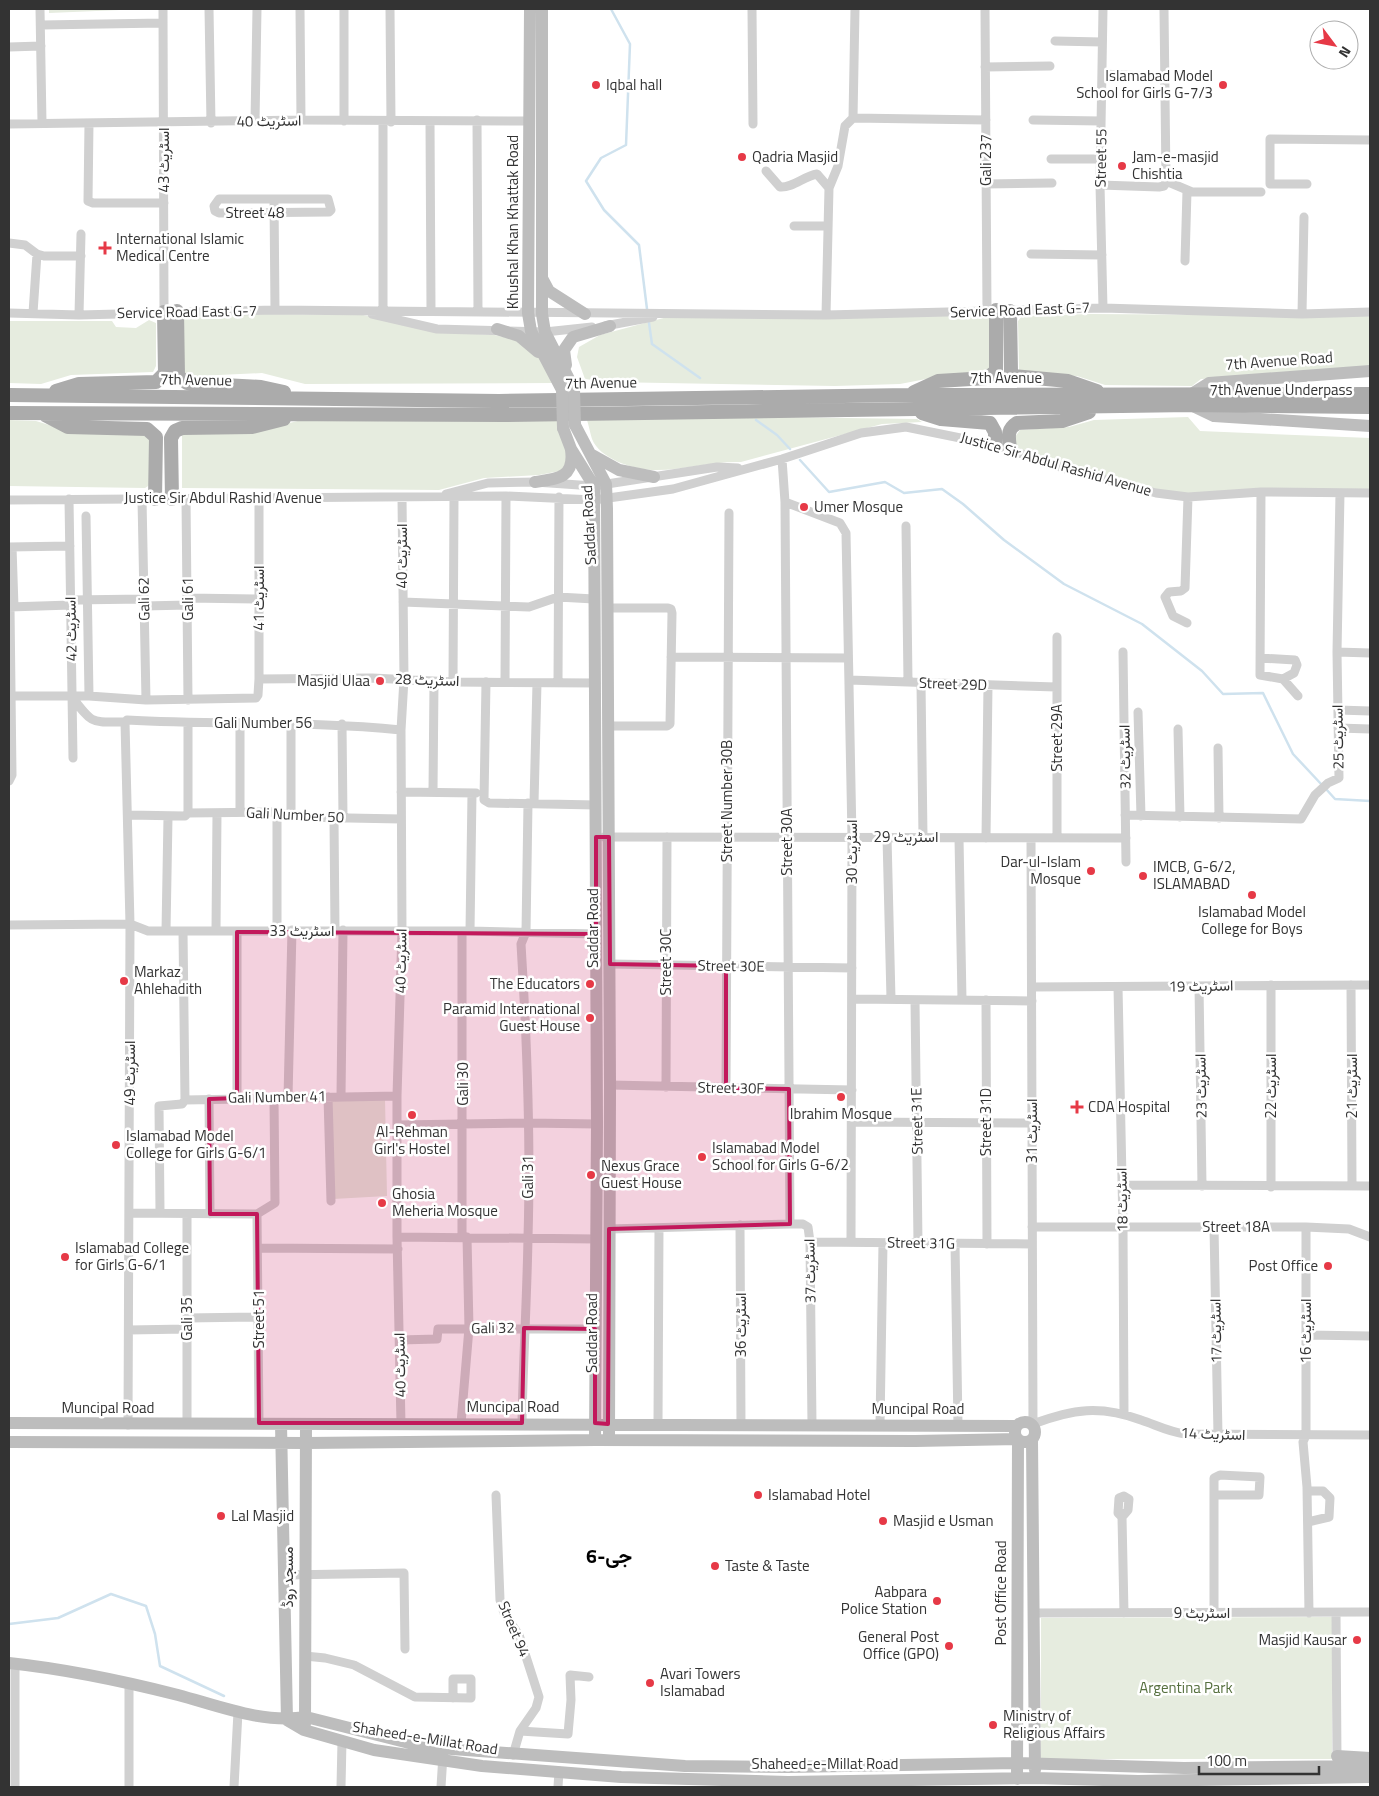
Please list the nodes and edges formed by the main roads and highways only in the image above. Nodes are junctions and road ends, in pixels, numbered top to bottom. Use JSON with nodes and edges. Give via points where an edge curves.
{"nodes":[{"id":1,"x":1370,"y":394,"type":"edge"},
{"id":2,"x":9,"y":395,"type":"edge"},
{"id":3,"x":44,"y":395,"type":"junction"},
{"id":4,"x":311,"y":398,"type":"junction"},
{"id":5,"x":1192,"y":399,"type":"junction"},
{"id":6,"x":1105,"y":401,"type":"junction"},
{"id":7,"x":907,"y":402,"type":"junction"},
{"id":8,"x":1370,"y":407,"type":"edge"},
{"id":9,"x":9,"y":413,"type":"edge"},
{"id":10,"x":41,"y":413,"type":"junction"},
{"id":11,"x":304,"y":414,"type":"junction"},
{"id":12,"x":995,"y":444,"type":"road end"},
{"id":13,"x":1010,"y":449,"type":"road end"},
{"id":14,"x":149,"y":499,"type":"road end"},
{"id":15,"x":172,"y":499,"type":"road end"}],
"edges":[{"from":1,"to":5,"type":"main road","name":"7th Avenue Underpass"},
{"from":2,"to":3,"type":"main road","name":"7th Avenue"},
{"from":3,"to":4,"type":"main road","name":"7th Avenue"},
{"from":3,"to":4,"type":"main road","via":[[80,384],[156,382],[165,373],[171,311],[181,381],[261,387]]},
{"from":4,"to":7,"type":"main road","name":"7th Avenue"},
{"from":5,"to":6,"type":"main road","name":"7th Avenue"},
{"from":5,"to":8,"type":"main road","name":"7th Avenue Underpass"},
{"from":6,"to":7,"type":"main road","name":"7th Avenue"},
{"from":6,"to":7,"type":"main road","via":[[1068,380],[1014,376],[998,311],[996,371],[993,376],[938,381]]},
{"from":6,"to":13,"type":"main road","via":[[1062,421],[1017,423],[1008,433]]},
{"from":7,"to":11,"type":"main road","name":"7th Avenue","via":[[633,414]]},
{"from":7,"to":12,"type":"main road","via":[[941,418],[990,423],[995,432]]},
{"from":9,"to":10,"type":"main road"},
{"from":10,"to":11,"type":"main road"},
{"from":10,"to":14,"type":"main road","via":[[68,427],[147,429],[153,432],[156,437]]},
{"from":11,"to":15,"type":"main road","via":[[252,427],[182,428],[175,431],[171,438]]}]}
